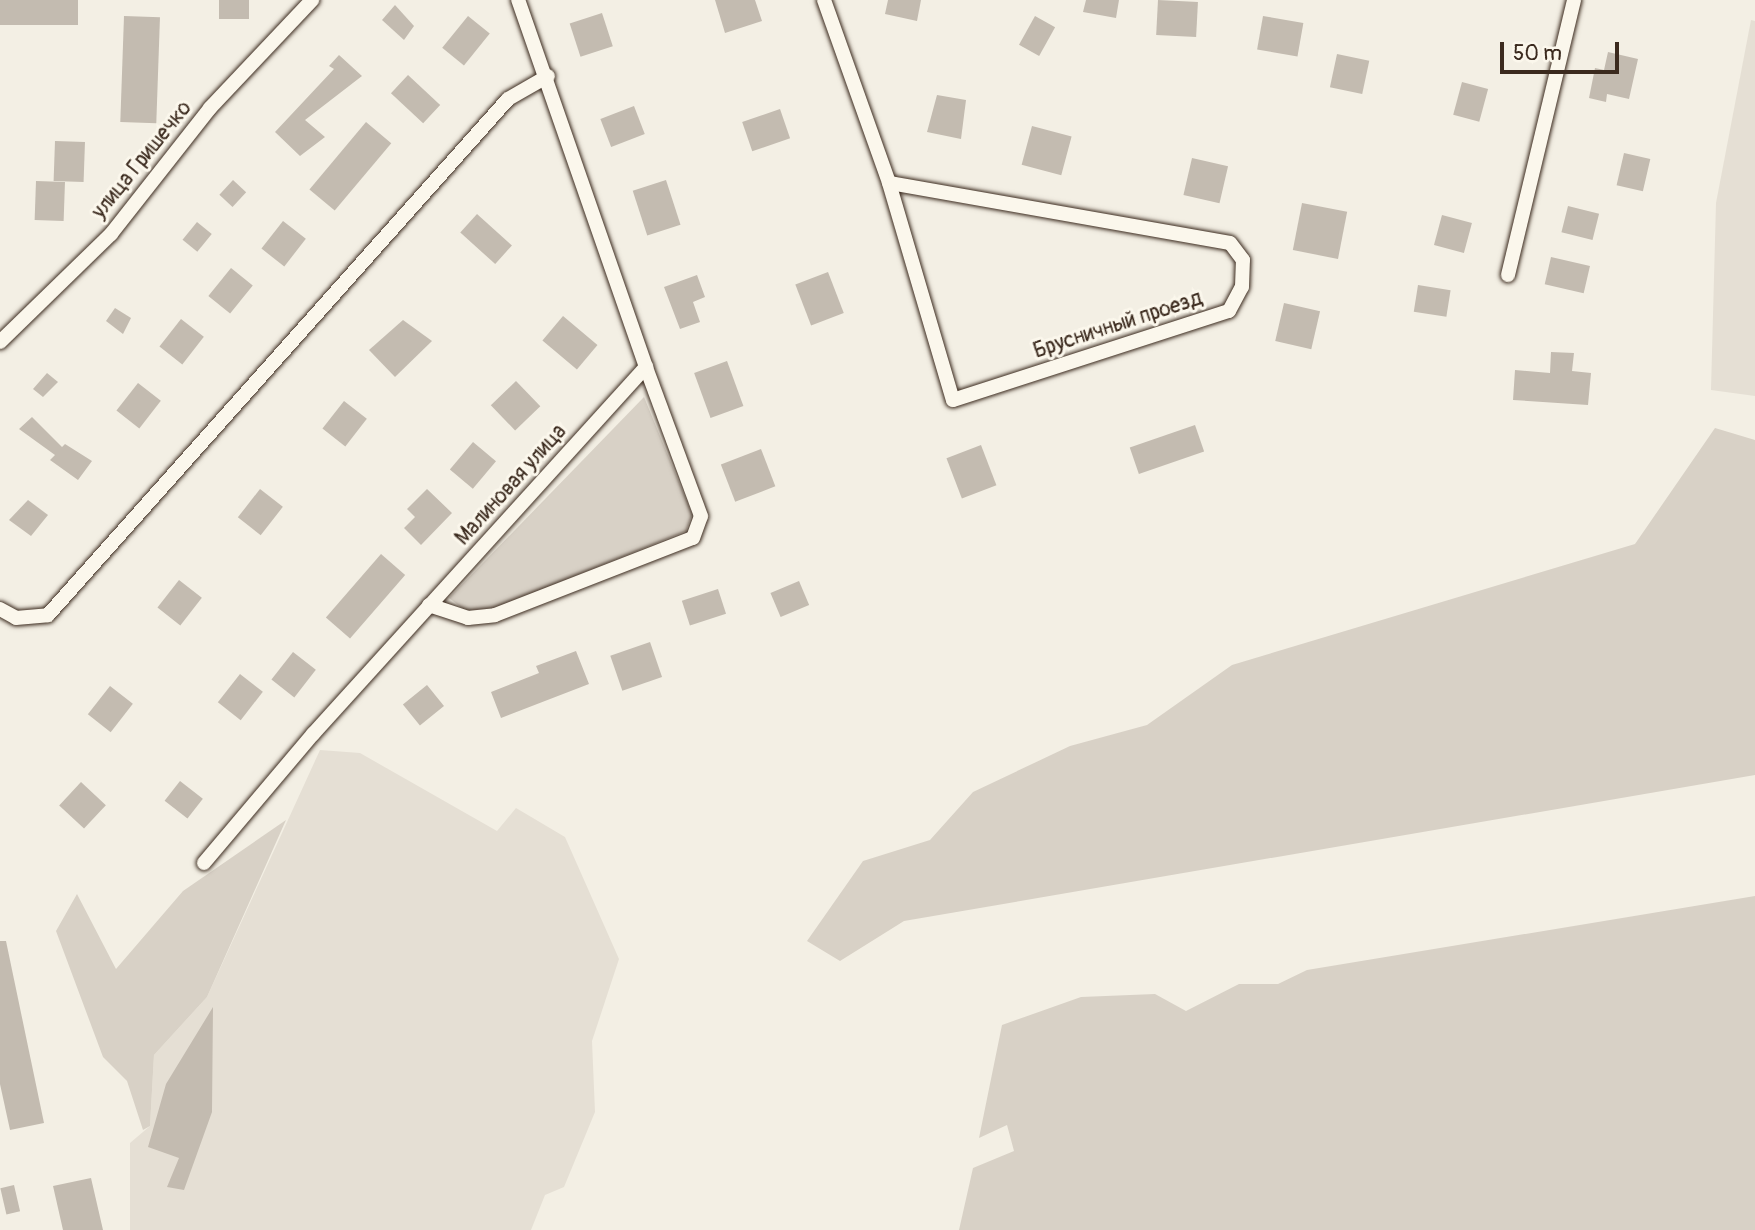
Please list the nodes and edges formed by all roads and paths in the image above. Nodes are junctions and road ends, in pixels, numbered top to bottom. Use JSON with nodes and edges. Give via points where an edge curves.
{"nodes":[{"id":1,"x":312,"y":0,"type":"edge"},
{"id":2,"x":518,"y":0,"type":"edge"},
{"id":3,"x":824,"y":0,"type":"edge"},
{"id":4,"x":1574,"y":0,"type":"edge"},
{"id":5,"x":548,"y":76,"type":"junction"},
{"id":6,"x":889,"y":183,"type":"junction"},
{"id":7,"x":1508,"y":275,"type":"dead end"},
{"id":8,"x":0,"y":342,"type":"edge"},
{"id":9,"x":646,"y":368,"type":"junction"},
{"id":10,"x":429,"y":605,"type":"junction"},
{"id":11,"x":0,"y":609,"type":"edge"},
{"id":12,"x":204,"y":863,"type":"dead end"}],
"edges":[{"from":1,"to":8,"type":"street","name":"улица Гришечко","via":[[210,108],[111,234]]},
{"from":2,"to":5,"type":"street"},
{"from":3,"to":6,"type":"street","name":"Брусничный проезд"},
{"from":4,"to":7,"type":"street"},
{"from":5,"to":9,"type":"street"},
{"from":5,"to":11,"type":"street","via":[[508,99],[48,615],[16,618]]},
{"from":6,"to":6,"type":"street","name":"Брусничный проезд","via":[[953,400],[1229,311],[1242,287],[1243,260],[1230,243]]},
{"from":9,"to":10,"type":"street","name":"Малиновая улица"},
{"from":9,"to":10,"type":"street","via":[[701,516],[693,538],[495,615],[468,618]]},
{"from":10,"to":12,"type":"street","name":"Малиновая улица"}]}
